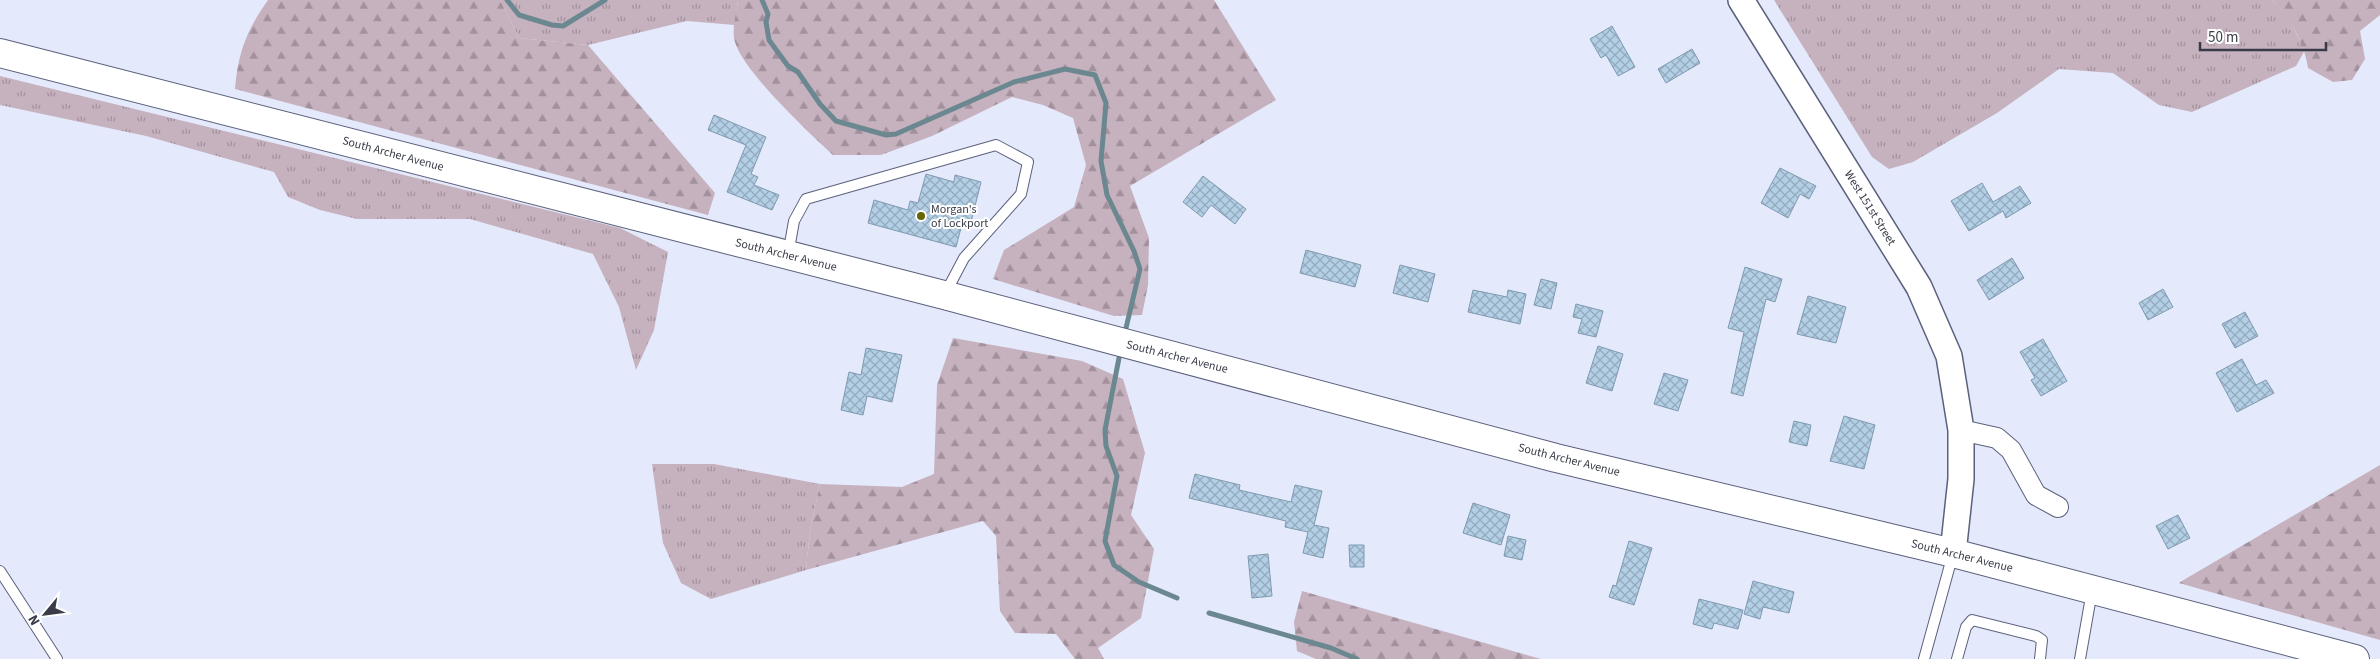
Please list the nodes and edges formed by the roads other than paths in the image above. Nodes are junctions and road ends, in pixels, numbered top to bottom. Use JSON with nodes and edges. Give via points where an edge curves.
{"nodes":[{"id":1,"x":1741,"y":0,"type":"edge"},
{"id":2,"x":0,"y":53,"type":"edge"},
{"id":3,"x":788,"y":256,"type":"junction"},
{"id":4,"x":944,"y":295,"type":"junction"},
{"id":5,"x":1961,"y":430,"type":"junction"},
{"id":6,"x":2058,"y":507,"type":"dead end"},
{"id":7,"x":1953,"y":553,"type":"junction"},
{"id":8,"x":0,"y":571,"type":"edge"},
{"id":9,"x":2092,"y":590,"type":"junction"},
{"id":10,"x":57,"y":659,"type":"edge"},
{"id":11,"x":1924,"y":659,"type":"edge"},
{"id":12,"x":1957,"y":659,"type":"edge"},
{"id":13,"x":2040,"y":659,"type":"edge"},
{"id":14,"x":2080,"y":659,"type":"edge"},
{"id":15,"x":2355,"y":659,"type":"edge"}],
"edges":[{"from":1,"to":5,"type":"street","name":"West 151st Street","via":[[1919,287],[1949,356]]},
{"from":2,"to":3,"type":"main road","name":"South Archer Avenue"},
{"from":3,"to":4,"type":"main road","name":"South Archer Avenue"},
{"from":3,"to":4,"type":"lane","via":[[794,221],[806,199],[996,145],[1028,162],[1021,194],[964,258]]},
{"from":4,"to":7,"type":"main road","name":"South Archer Avenue","via":[[1556,458]]},
{"from":5,"to":6,"type":"street","via":[[1998,438],[2011,450],[2036,494]]},
{"from":5,"to":7,"type":"street","name":"West 151st Street","via":[[1961,479]]},
{"from":7,"to":9,"type":"main road","name":"South Archer Avenue"},
{"from":7,"to":11,"type":"lane"},
{"from":8,"to":10,"type":"lane"},
{"from":9,"to":14,"type":"lane"},
{"from":9,"to":15,"type":"main road","name":"South Archer Avenue"},
{"from":12,"to":13,"type":"lane","via":[[1966,627],[1972,620],[2036,636],[2042,640]]}]}
